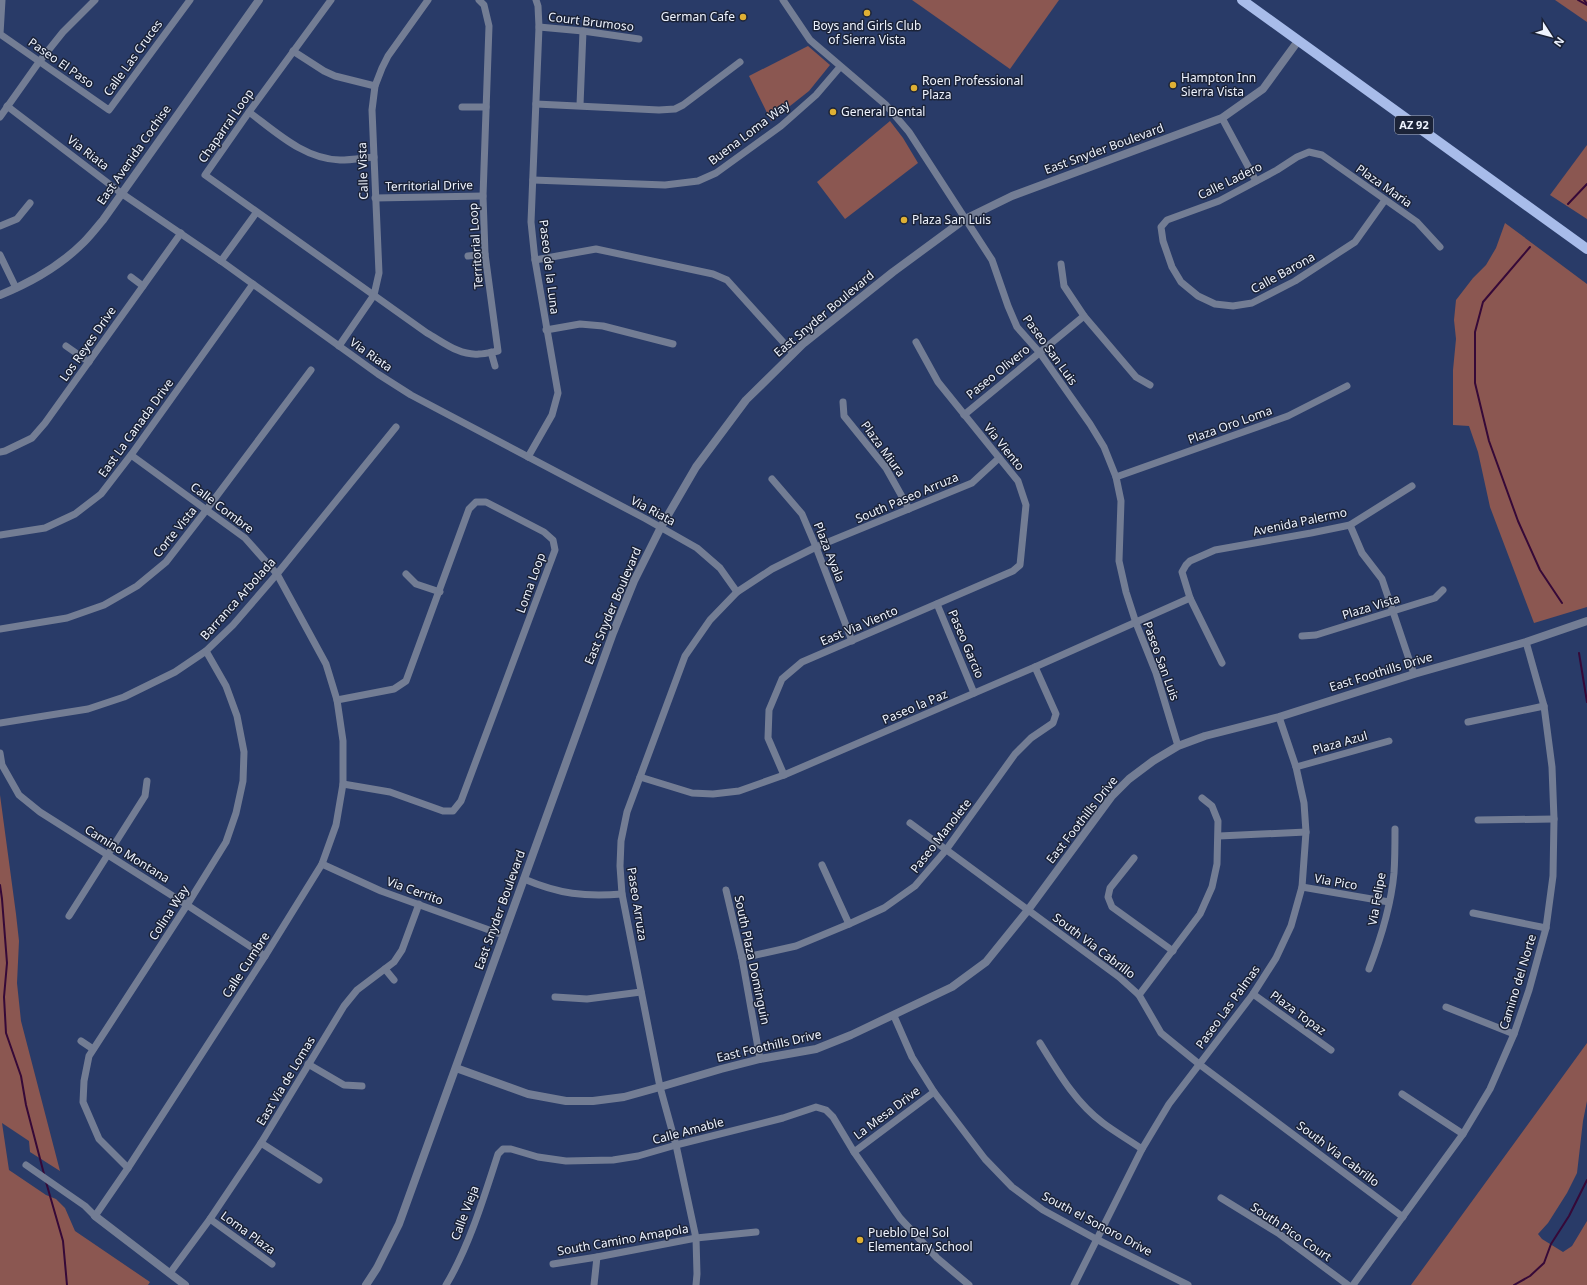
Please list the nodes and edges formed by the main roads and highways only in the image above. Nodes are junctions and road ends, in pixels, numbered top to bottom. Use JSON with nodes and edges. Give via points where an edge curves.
{"nodes":[{"id":1,"x":1242,"y":0,"type":"edge"},
{"id":2,"x":1587,"y":249,"type":"edge"}],
"edges":[{"from":1,"to":2,"type":"main road","name":"AZ 92","number":"AZ 92"}]}
